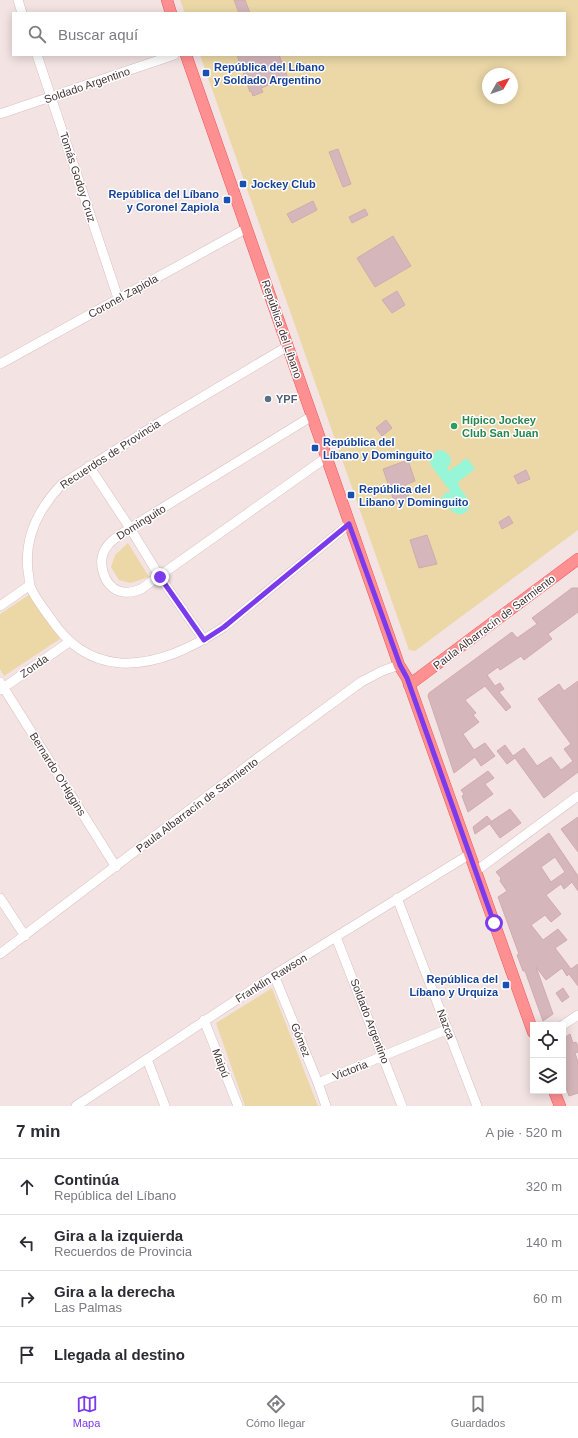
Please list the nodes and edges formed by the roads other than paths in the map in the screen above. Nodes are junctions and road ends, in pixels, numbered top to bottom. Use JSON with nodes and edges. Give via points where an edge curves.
{"nodes":[{"id":1,"x":18,"y":0,"type":"edge"},
{"id":2,"x":167,"y":0,"type":"edge"},
{"id":3,"x":22,"y":12,"type":"edge"},
{"id":4,"x":171,"y":12,"type":"edge"},
{"id":5,"x":37,"y":56,"type":"edge"},
{"id":6,"x":171,"y":56,"type":"edge"},
{"id":7,"x":186,"y":56,"type":"edge"},
{"id":8,"x":52,"y":97,"type":"junction"},
{"id":9,"x":0,"y":114,"type":"edge"},
{"id":10,"x":247,"y":228,"type":"junction"},
{"id":11,"x":118,"y":298,"type":"junction"},
{"id":12,"x":288,"y":346,"type":"junction"},
{"id":13,"x":0,"y":364,"type":"edge"},
{"id":14,"x":312,"y":416,"type":"junction"},
{"id":15,"x":327,"y":457,"type":"junction"},
{"id":16,"x":89,"y":466,"type":"junction"},
{"id":17,"x":349,"y":524,"type":"junction"},
{"id":18,"x":130,"y":528,"type":"junction"},
{"id":19,"x":578,"y":559,"type":"edge"},
{"id":20,"x":160,"y":577,"type":"junction"},
{"id":21,"x":30,"y":585,"type":"junction"},
{"id":22,"x":0,"y":606,"type":"edge"},
{"id":23,"x":204,"y":640,"type":"junction"},
{"id":24,"x":69,"y":642,"type":"junction"},
{"id":25,"x":400,"y":665,"type":"junction"},
{"id":26,"x":409,"y":685,"type":"junction"},
{"id":27,"x":1,"y":686,"type":"edge"},
{"id":28,"x":578,"y":796,"type":"edge"},
{"id":29,"x":470,"y":854,"type":"junction"},
{"id":30,"x":116,"y":866,"type":"junction"},
{"id":31,"x":476,"y":871,"type":"junction"},
{"id":32,"x":0,"y":898,"type":"edge"},
{"id":33,"x":397,"y":898,"type":"junction"},
{"id":34,"x":25,"y":936,"type":"junction"},
{"id":35,"x":336,"y":938,"type":"junction"},
{"id":36,"x":0,"y":954,"type":"edge"},
{"id":37,"x":274,"y":975,"type":"junction"},
{"id":38,"x":578,"y":1015,"type":"edge"},
{"id":39,"x":204,"y":1020,"type":"junction"},
{"id":40,"x":566,"y":1023,"type":"edge"},
{"id":41,"x":530,"y":1024,"type":"edge"},
{"id":42,"x":448,"y":1029,"type":"junction"},
{"id":43,"x":383,"y":1057,"type":"junction"},
{"id":44,"x":148,"y":1059,"type":"junction"},
{"id":45,"x":318,"y":1083,"type":"junction"},
{"id":46,"x":555,"y":1094,"type":"edge"},
{"id":47,"x":76,"y":1106,"type":"edge"},
{"id":48,"x":165,"y":1106,"type":"edge"},
{"id":49,"x":238,"y":1106,"type":"edge"},
{"id":50,"x":326,"y":1106,"type":"edge"},
{"id":51,"x":402,"y":1106,"type":"edge"},
{"id":52,"x":477,"y":1106,"type":"edge"},
{"id":53,"x":560,"y":1106,"type":"edge"}],
"edges":[{"from":1,"to":3,"type":"street"},
{"from":2,"to":4,"type":"main road"},
{"from":5,"to":8,"type":"street","name":"Tomás Godoy Cruz"},
{"from":6,"to":8,"type":"street","name":"Soldado Argentino"},
{"from":7,"to":10,"type":"main road","name":"República del Líbano"},
{"from":8,"to":9,"type":"street","name":"Soldado Argentino"},
{"from":8,"to":11,"type":"street","name":"Tomás Godoy Cruz"},
{"from":10,"to":11,"type":"street","name":"Coronel Zapiola"},
{"from":10,"to":12,"type":"main road","name":"República del Líbano"},
{"from":11,"to":13,"type":"street","name":"Coronel Zapiola"},
{"from":12,"to":14,"type":"main road","name":"República del Líbano"},
{"from":12,"to":16,"type":"street","name":"Recuerdos de Provincia"},
{"from":14,"to":15,"type":"main road","name":"República del Líbano"},
{"from":14,"to":18,"type":"street","name":"Dominguito"},
{"from":15,"to":17,"type":"main road","name":"República del Líbano"},
{"from":15,"to":20,"type":"street","name":"Dominguito"},
{"from":16,"to":18,"type":"street"},
{"from":16,"to":21,"type":"street","name":"Recuerdos de Provincia","via":[[62,484],[50,496],[37,517],[29,536],[27,561]]},
{"from":17,"to":23,"type":"street","name":"Recuerdos de Provincia","via":[[224,627]]},
{"from":17,"to":25,"type":"main road","name":"República del Líbano"},
{"from":18,"to":20,"type":"street"},
{"from":18,"to":20,"type":"street","name":"Dominguito","via":[[105,548],[102,555],[104,576],[119,591],[131,593]]},
{"from":19,"to":26,"type":"main road","name":"Paula Albarracín de Sarmiento"},
{"from":20,"to":23,"type":"street"},
{"from":21,"to":22,"type":"street"},
{"from":21,"to":24,"type":"street","name":"Recuerdos de Provincia","via":[[59,631]]},
{"from":23,"to":24,"type":"street","name":"Recuerdos de Provincia","via":[[166,657],[138,663],[102,659],[85,653]]},
{"from":24,"to":27,"type":"street","name":"Zonda"},
{"from":25,"to":26,"type":"main road","name":"República del Líbano"},
{"from":25,"to":30,"type":"street","name":"Paula Albarracín de Sarmiento","via":[[361,682]]},
{"from":26,"to":29,"type":"main road","name":"República del Líbano"},
{"from":27,"to":30,"type":"street","name":"Bernardo O'Higgins"},
{"from":28,"to":31,"type":"street"},
{"from":29,"to":31,"type":"main road","name":"República del Líbano"},
{"from":29,"to":33,"type":"street","name":"Franklin Rawson"},
{"from":30,"to":34,"type":"street","name":"Paula Albarracín de Sarmiento"},
{"from":31,"to":41,"type":"main road","name":"República del Líbano"},
{"from":32,"to":34,"type":"street"},
{"from":33,"to":35,"type":"street","name":"Franklin Rawson"},
{"from":33,"to":42,"type":"street","name":"Nazca"},
{"from":34,"to":36,"type":"street","name":"Paula Albarracín de Sarmiento"},
{"from":35,"to":37,"type":"street","name":"Franklin Rawson"},
{"from":35,"to":43,"type":"street","name":"Soldado Argentino"},
{"from":37,"to":39,"type":"street","name":"Franklin Rawson"},
{"from":37,"to":45,"type":"street","name":"Gómez"},
{"from":38,"to":40,"type":"street"},
{"from":39,"to":44,"type":"street","name":"Franklin Rawson"},
{"from":39,"to":49,"type":"street","name":"Maipú"},
{"from":42,"to":43,"type":"street","name":"Victoria"},
{"from":42,"to":52,"type":"street","name":"Nazca"},
{"from":43,"to":45,"type":"street","name":"Victoria"},
{"from":43,"to":51,"type":"street","name":"Soldado Argentino"},
{"from":44,"to":47,"type":"street","name":"Franklin Rawson"},
{"from":44,"to":48,"type":"street"},
{"from":45,"to":50,"type":"street","name":"Gómez"},
{"from":46,"to":53,"type":"main road"}]}
